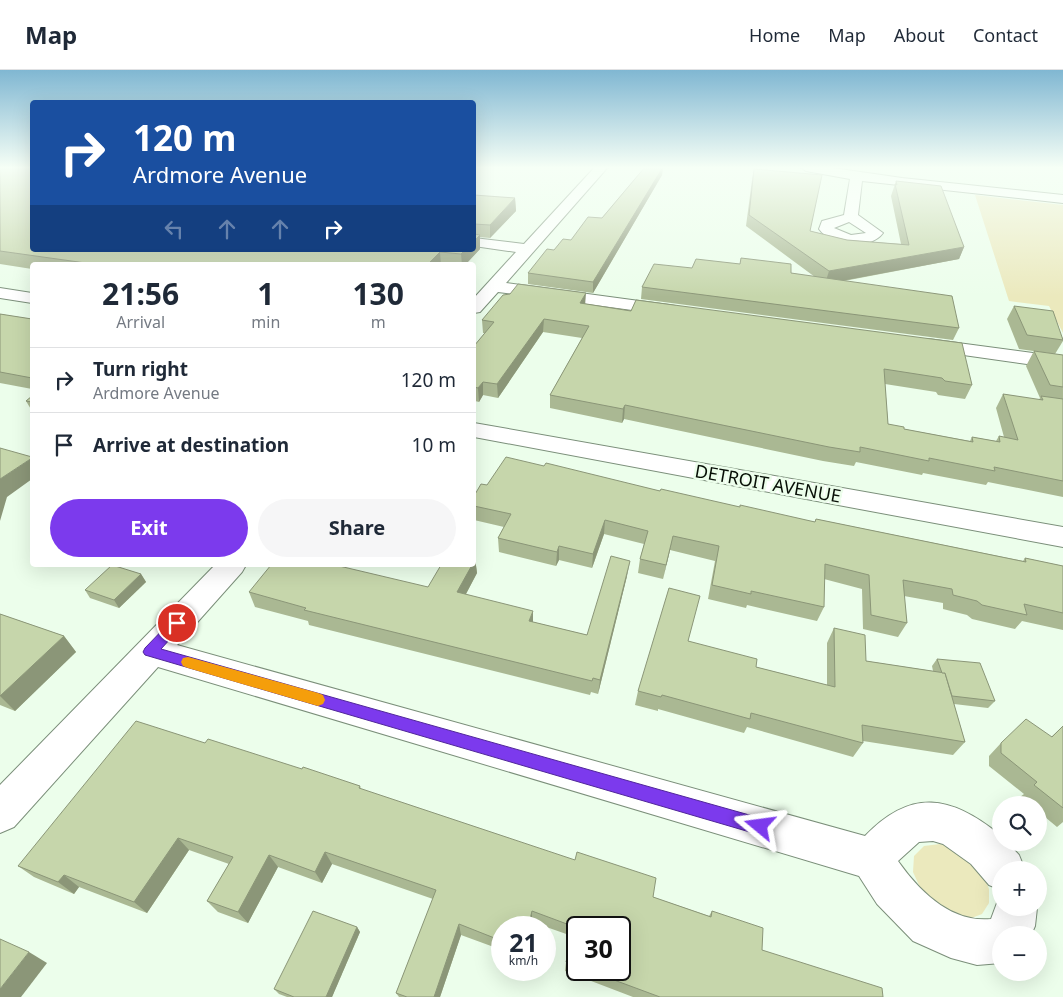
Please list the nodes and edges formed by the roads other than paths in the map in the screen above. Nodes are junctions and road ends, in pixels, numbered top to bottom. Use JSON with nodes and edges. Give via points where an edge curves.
{"nodes":[{"id":1,"x":563,"y":210,"type":"edge"},
{"id":2,"x":852,"y":210,"type":"edge"},
{"id":3,"x":851,"y":217,"type":"dead end"},
{"id":4,"x":476,"y":242,"type":"edge"},
{"id":5,"x":528,"y":249,"type":"junction"},
{"id":6,"x":492,"y":286,"type":"junction"},
{"id":7,"x":0,"y":293,"type":"edge"},
{"id":8,"x":30,"y":298,"type":"edge"},
{"id":9,"x":476,"y":306,"type":"edge"},
{"id":10,"x":686,"y":312,"type":"edge"},
{"id":11,"x":912,"y":343,"type":"edge"},
{"id":12,"x":1063,"y":363,"type":"edge"},
{"id":13,"x":476,"y":430,"type":"edge"},
{"id":14,"x":1063,"y":537,"type":"edge"},
{"id":15,"x":230,"y":567,"type":"edge"},
{"id":16,"x":150,"y":652,"type":"junction"},
{"id":17,"x":0,"y":813,"type":"edge"},
{"id":18,"x":872,"y":858,"type":"junction"},
{"id":19,"x":997,"y":861,"type":"edge"},
{"id":20,"x":992,"y":942,"type":"edge"}],
"edges":[{"from":1,"to":5,"type":"street"},
{"from":2,"to":3,"type":"street"},
{"from":4,"to":5,"type":"street"},
{"from":5,"to":6,"type":"street"},
{"from":6,"to":9,"type":"street"},
{"from":6,"to":10,"type":"street"},
{"from":7,"to":8,"type":"street"},
{"from":11,"to":12,"type":"street"},
{"from":13,"to":14,"type":"street","name":"DETROIT AVENUE"},
{"from":15,"to":16,"type":"street"},
{"from":16,"to":17,"type":"street"},
{"from":16,"to":18,"type":"street"},
{"from":18,"to":19,"type":"street","via":[[893,836],[908,826],[927,821],[948,826],[972,838]]},
{"from":18,"to":20,"type":"street","via":[[892,889],[929,925],[977,944]]}]}
